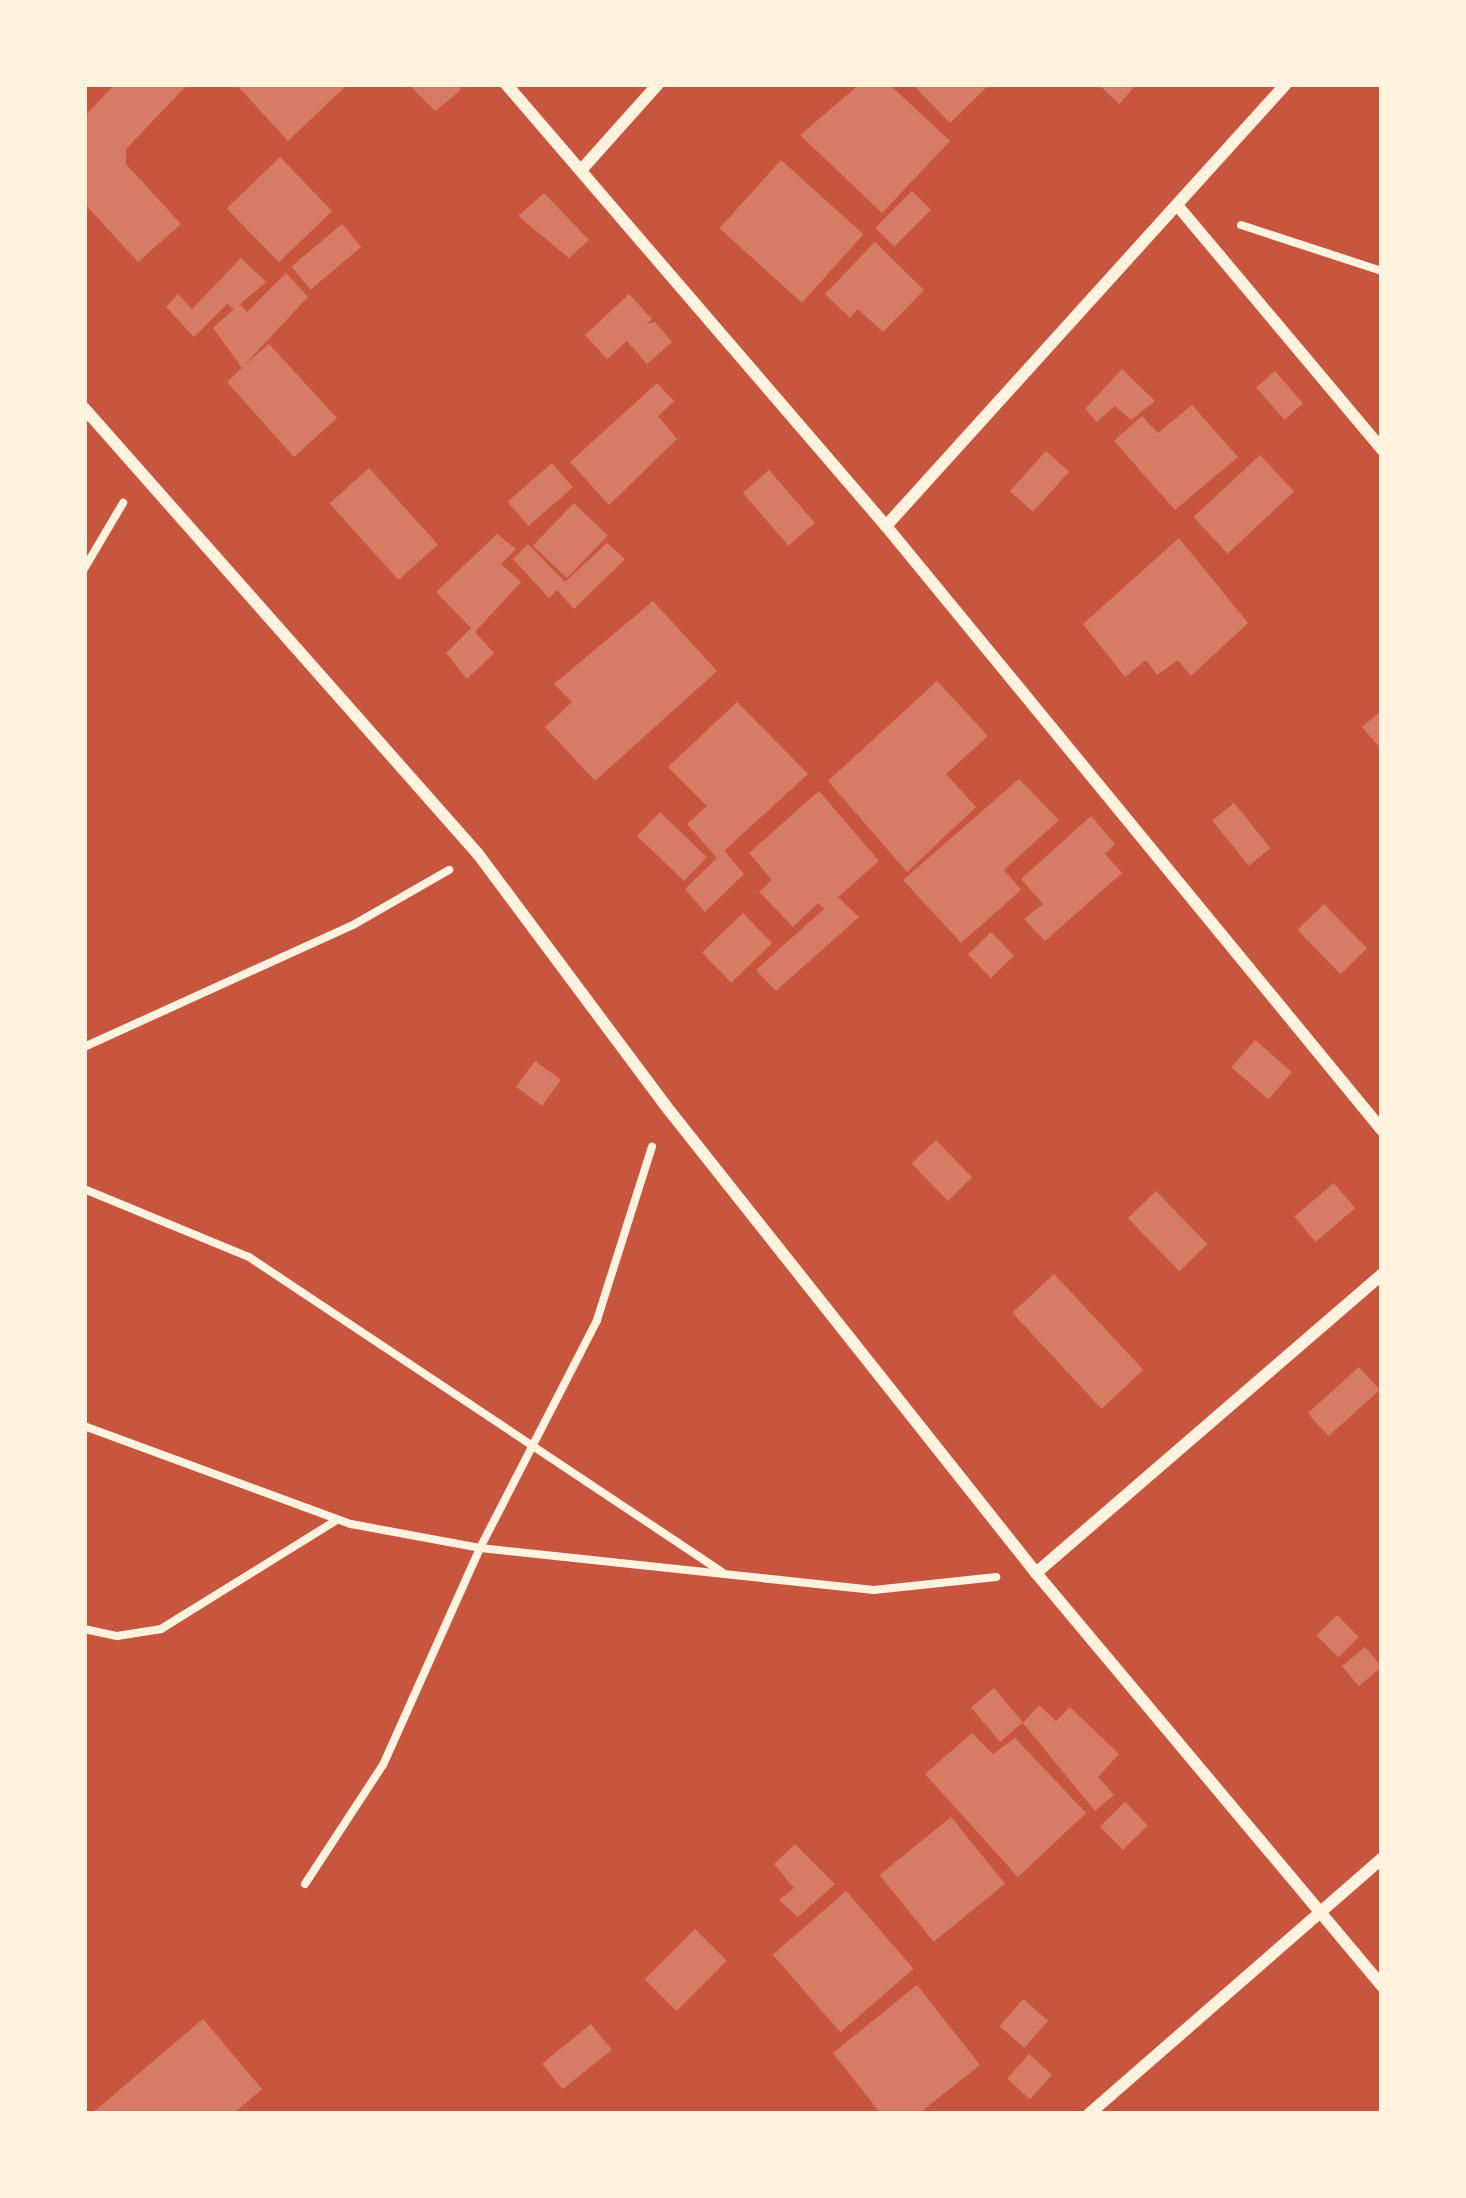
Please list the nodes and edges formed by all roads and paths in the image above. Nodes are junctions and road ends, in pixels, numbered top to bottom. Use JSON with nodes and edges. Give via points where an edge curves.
{"nodes":[{"id":1,"x":506,"y":84,"type":"edge"},
{"id":2,"x":658,"y":84,"type":"edge"},
{"id":3,"x":1286,"y":84,"type":"edge"},
{"id":4,"x":583,"y":168,"type":"junction"},
{"id":5,"x":1177,"y":205,"type":"junction"},
{"id":6,"x":1382,"y":271,"type":"edge"},
{"id":7,"x":84,"y":408,"type":"edge"},
{"id":8,"x":1382,"y":449,"type":"edge"},
{"id":9,"x":141,"y":473,"type":"junction"},
{"id":10,"x":886,"y":526,"type":"junction"},
{"id":11,"x":84,"y":569,"type":"edge"},
{"id":12,"x":478,"y":854,"type":"junction"},
{"id":13,"x":84,"y":1047,"type":"edge"},
{"id":14,"x":665,"y":1105,"type":"junction"},
{"id":15,"x":1382,"y":1130,"type":"edge"},
{"id":16,"x":84,"y":1189,"type":"edge"},
{"id":17,"x":1382,"y":1274,"type":"edge"},
{"id":18,"x":84,"y":1426,"type":"edge"},
{"id":19,"x":339,"y":1519,"type":"junction"},
{"id":20,"x":480,"y":1548,"type":"junction"},
{"id":21,"x":724,"y":1572,"type":"junction"},
{"id":22,"x":1036,"y":1573,"type":"junction"},
{"id":23,"x":84,"y":1629,"type":"edge"},
{"id":24,"x":1382,"y":1858,"type":"edge"},
{"id":25,"x":305,"y":1884,"type":"dead end"},
{"id":26,"x":1317,"y":1913,"type":"junction"},
{"id":27,"x":1382,"y":1986,"type":"edge"},
{"id":28,"x":1089,"y":2114,"type":"edge"}],
"edges":[{"from":1,"to":4,"type":"street"},
{"from":2,"to":4,"type":"street"},
{"from":3,"to":5,"type":"street"},
{"from":4,"to":10,"type":"street"},
{"from":5,"to":6,"type":"path"},
{"from":5,"to":8,"type":"street"},
{"from":5,"to":10,"type":"street"},
{"from":7,"to":9,"type":"street"},
{"from":9,"to":11,"type":"path"},
{"from":9,"to":12,"type":"street"},
{"from":10,"to":15,"type":"street"},
{"from":12,"to":13,"type":"path","via":[[352,925]]},
{"from":12,"to":14,"type":"street"},
{"from":14,"to":20,"type":"path","via":[[597,1320]]},
{"from":14,"to":22,"type":"street"},
{"from":16,"to":21,"type":"path","via":[[250,1257]]},
{"from":17,"to":22,"type":"street"},
{"from":18,"to":19,"type":"path"},
{"from":19,"to":20,"type":"path"},
{"from":19,"to":23,"type":"path","via":[[161,1629],[117,1636]]},
{"from":20,"to":21,"type":"path"},
{"from":20,"to":25,"type":"path","via":[[383,1765]]},
{"from":21,"to":22,"type":"path","via":[[874,1590]]},
{"from":22,"to":26,"type":"street"},
{"from":24,"to":26,"type":"street"},
{"from":26,"to":27,"type":"street"},
{"from":26,"to":28,"type":"street"}]}
